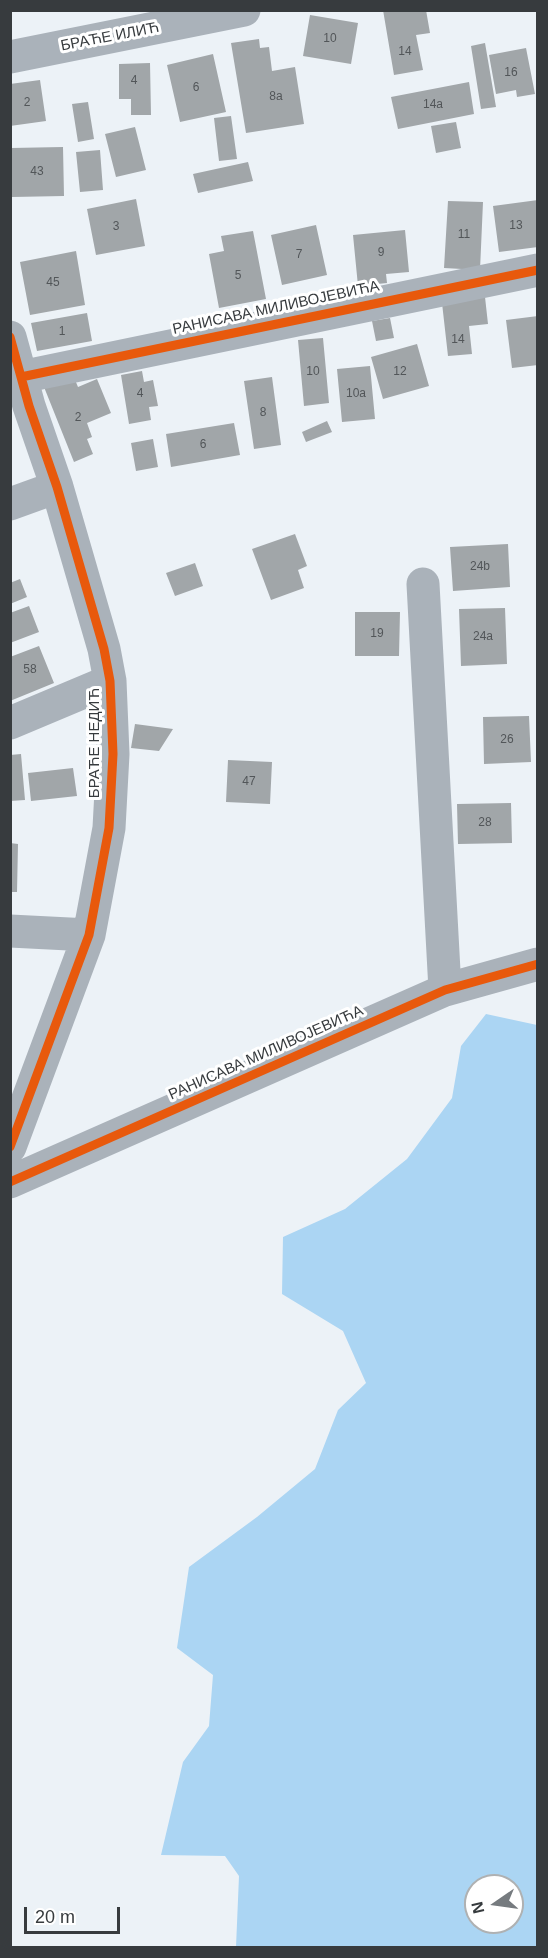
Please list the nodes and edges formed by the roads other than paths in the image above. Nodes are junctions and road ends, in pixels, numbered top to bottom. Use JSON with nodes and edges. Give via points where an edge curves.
{"nodes":[{"id":1,"x":244,"y":10,"type":"edge"},
{"id":2,"x":10,"y":57,"type":"edge"},
{"id":3,"x":537,"y":270,"type":"edge"},
{"id":4,"x":10,"y":337,"type":"edge"},
{"id":5,"x":21,"y":377,"type":"junction"},
{"id":6,"x":57,"y":487,"type":"junction"},
{"id":7,"x":10,"y":504,"type":"edge"},
{"id":8,"x":423,"y":584,"type":"dead end"},
{"id":9,"x":110,"y":681,"type":"junction"},
{"id":10,"x":10,"y":723,"type":"edge"},
{"id":11,"x":10,"y":931,"type":"edge"},
{"id":12,"x":89,"y":935,"type":"junction"},
{"id":13,"x":537,"y":964,"type":"edge"},
{"id":14,"x":445,"y":990,"type":"junction"},
{"id":15,"x":10,"y":1147,"type":"edge"},
{"id":16,"x":10,"y":1182,"type":"edge"}],
"edges":[{"from":1,"to":2,"type":"street","name":"БРАЋЕ ИЛИЋ"},
{"from":3,"to":5,"type":"street","name":"РАНИСАВА МИЛИВОЈЕВИЋА"},
{"from":4,"to":5,"type":"street","name":"БРАЋЕ НЕДИЋ"},
{"from":5,"to":6,"type":"street","name":"БРАЋЕ НЕДИЋ"},
{"from":6,"to":7,"type":"street"},
{"from":6,"to":9,"type":"street","name":"БРАЋЕ НЕДИЋ"},
{"from":8,"to":14,"type":"street"},
{"from":9,"to":10,"type":"street"},
{"from":9,"to":12,"type":"street","name":"БРАЋЕ НЕДИЋ","via":[[113,754],[109,828]]},
{"from":11,"to":12,"type":"street"},
{"from":12,"to":15,"type":"street","name":"БРАЋЕ НЕДИЋ"},
{"from":13,"to":14,"type":"street","name":"РАНИСАВА МИЛИВОЈЕВИЋА"},
{"from":14,"to":16,"type":"street","name":"РАНИСАВА МИЛИВОЈЕВИЋА"}]}
